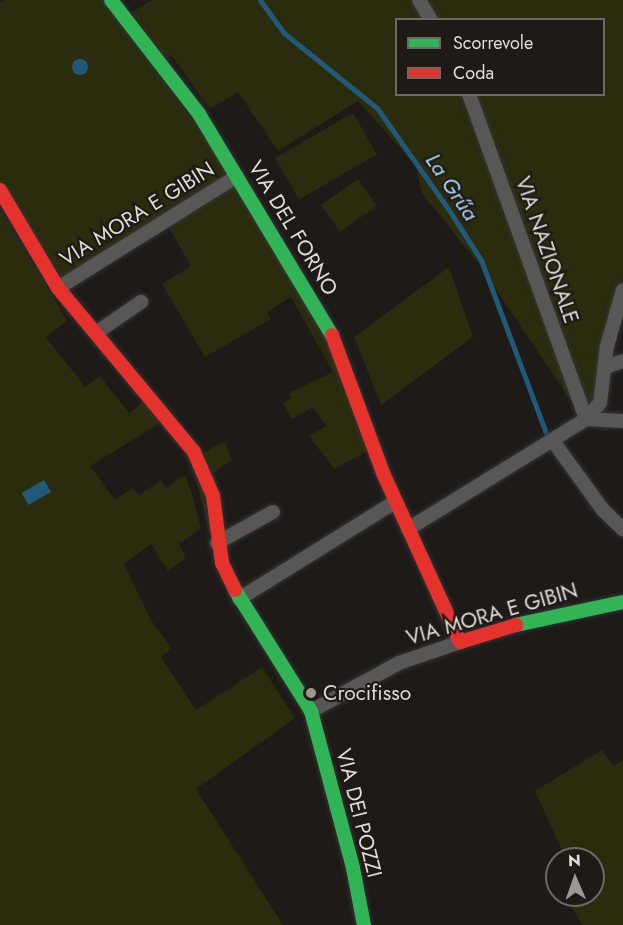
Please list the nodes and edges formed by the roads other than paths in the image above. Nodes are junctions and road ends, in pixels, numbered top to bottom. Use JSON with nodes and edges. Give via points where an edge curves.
{"nodes":[{"id":1,"x":111,"y":0,"type":"edge"},
{"id":2,"x":419,"y":0,"type":"edge"},
{"id":3,"x":430,"y":18,"type":"edge"},
{"id":4,"x":470,"y":96,"type":"edge"},
{"id":5,"x":237,"y":176,"type":"junction"},
{"id":6,"x":0,"y":190,"type":"edge"},
{"id":7,"x":58,"y":288,"type":"junction"},
{"id":8,"x":623,"y":290,"type":"edge"},
{"id":9,"x":141,"y":302,"type":"dead end"},
{"id":10,"x":96,"y":333,"type":"junction"},
{"id":11,"x":623,"y":361,"type":"edge"},
{"id":12,"x":605,"y":367,"type":"junction"},
{"id":13,"x":586,"y":419,"type":"junction"},
{"id":14,"x":623,"y":421,"type":"edge"},
{"id":15,"x":553,"y":441,"type":"junction"},
{"id":16,"x":395,"y":502,"type":"junction"},
{"id":17,"x":273,"y":512,"type":"dead end"},
{"id":18,"x":408,"y":529,"type":"junction"},
{"id":19,"x":623,"y":529,"type":"edge"},
{"id":20,"x":217,"y":543,"type":"junction"},
{"id":21,"x":239,"y":599,"type":"junction"},
{"id":22,"x":623,"y":602,"type":"edge"},
{"id":23,"x":460,"y":642,"type":"junction"},
{"id":24,"x":311,"y":711,"type":"junction"},
{"id":25,"x":364,"y":925,"type":"edge"}],
"edges":[{"from":1,"to":5,"type":"street","name":"VIA DEL FORNO","via":[[199,114]]},
{"from":2,"to":3,"type":"street"},
{"from":4,"to":13,"type":"street","name":"VIA NAZIONALE"},
{"from":5,"to":7,"type":"street","name":"VIA MORA E GIBIN"},
{"from":5,"to":16,"type":"street","name":"VIA DEL FORNO","via":[[331,332]]},
{"from":6,"to":7,"type":"street","name":"VIA MORA E GIBIN"},
{"from":7,"to":10,"type":"street","name":"VIA MORA E GIBIN"},
{"from":8,"to":12,"type":"street","name":"VIA NAZIONALE"},
{"from":9,"to":10,"type":"street"},
{"from":10,"to":20,"type":"street","name":"VIA MORA E GIBIN","via":[[194,452],[213,496]]},
{"from":11,"to":12,"type":"street"},
{"from":12,"to":13,"type":"street","name":"VIA NAZIONALE","via":[[600,403]]},
{"from":13,"to":14,"type":"street"},
{"from":13,"to":15,"type":"street","name":"VIA NAZIONALE"},
{"from":15,"to":18,"type":"street","name":"VIA NAZIONALE"},
{"from":15,"to":19,"type":"street","via":[[603,510]]},
{"from":16,"to":18,"type":"street","name":"VIA DEL FORNO"},
{"from":16,"to":21,"type":"street"},
{"from":17,"to":20,"type":"street"},
{"from":18,"to":23,"type":"street","name":"VIA DEL FORNO"},
{"from":20,"to":21,"type":"street","name":"VIA MORA E GIBIN"},
{"from":21,"to":24,"type":"street","name":"VIA MORA E GIBIN"},
{"from":22,"to":23,"type":"street","name":"VIA MORA E GIBIN","via":[[507,627]]},
{"from":23,"to":24,"type":"street","name":"VIA MORA E GIBIN","via":[[399,663]]},
{"from":24,"to":25,"type":"street","name":"VIA DEI POZZI","via":[[353,868]]}]}
